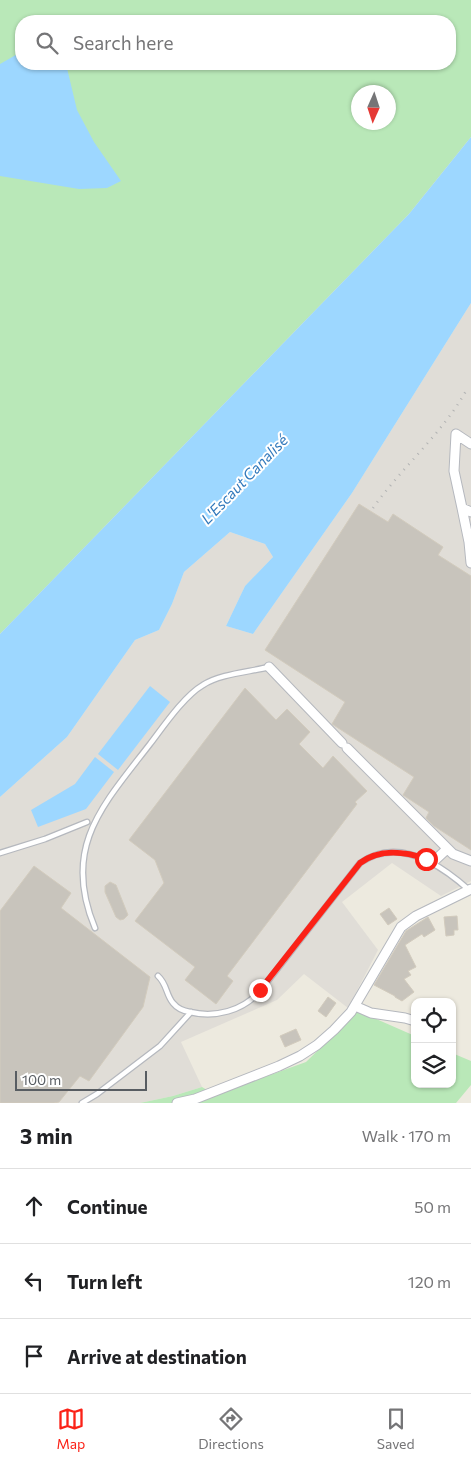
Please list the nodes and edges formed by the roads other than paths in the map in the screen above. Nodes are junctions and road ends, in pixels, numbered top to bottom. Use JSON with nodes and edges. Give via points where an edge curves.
{"nodes":[{"id":1,"x":471,"y":444,"type":"edge"},
{"id":2,"x":462,"y":508,"type":"junction"},
{"id":3,"x":471,"y":512,"type":"edge"},
{"id":4,"x":471,"y":563,"type":"edge"},
{"id":5,"x":269,"y":668,"type":"joint"},
{"id":6,"x":87,"y":822,"type":"dead end"},
{"id":7,"x":447,"y":849,"type":"junction"},
{"id":8,"x":0,"y":854,"type":"edge"},
{"id":9,"x":471,"y":861,"type":"edge"},
{"id":10,"x":433,"y":862,"type":"junction"},
{"id":11,"x":470,"y":889,"type":"edge"},
{"id":12,"x":95,"y":928,"type":"dead end"},
{"id":13,"x":158,"y":976,"type":"dead end"},
{"id":14,"x":355,"y":1006,"type":"junction"},
{"id":15,"x":191,"y":1012,"type":"junction"},
{"id":16,"x":411,"y":1020,"type":"edge"},
{"id":17,"x":195,"y":1099,"type":"junction"},
{"id":18,"x":82,"y":1103,"type":"edge"},
{"id":19,"x":177,"y":1103,"type":"edge"},
{"id":20,"x":205,"y":1103,"type":"edge"}],
"edges":[{"from":1,"to":2,"type":"street","via":[[456,434],[454,471]]},
{"from":2,"to":3,"type":"street"},
{"from":2,"to":4,"type":"street"},
{"from":5,"to":7,"type":"street"},
{"from":5,"to":12,"type":"lane","via":[[212,680],[196,689],[108,798],[92,826],[83,860],[84,896]]},
{"from":6,"to":8,"type":"lane"},
{"from":7,"to":9,"type":"street"},
{"from":7,"to":10,"type":"street"},
{"from":10,"to":11,"type":"lane"},
{"from":10,"to":15,"type":"lane","via":[[399,852],[363,860],[257,994],[241,1006],[222,1013],[206,1015]]},
{"from":11,"to":14,"type":"street","via":[[401,927]]},
{"from":13,"to":15,"type":"lane","via":[[174,1005]]},
{"from":14,"to":16,"type":"street","via":[[371,1013]]},
{"from":14,"to":17,"type":"street","via":[[329,1035],[300,1056]]},
{"from":15,"to":18,"type":"lane","via":[[160,1046]]},
{"from":17,"to":19,"type":"street"},
{"from":17,"to":20,"type":"street"}]}
